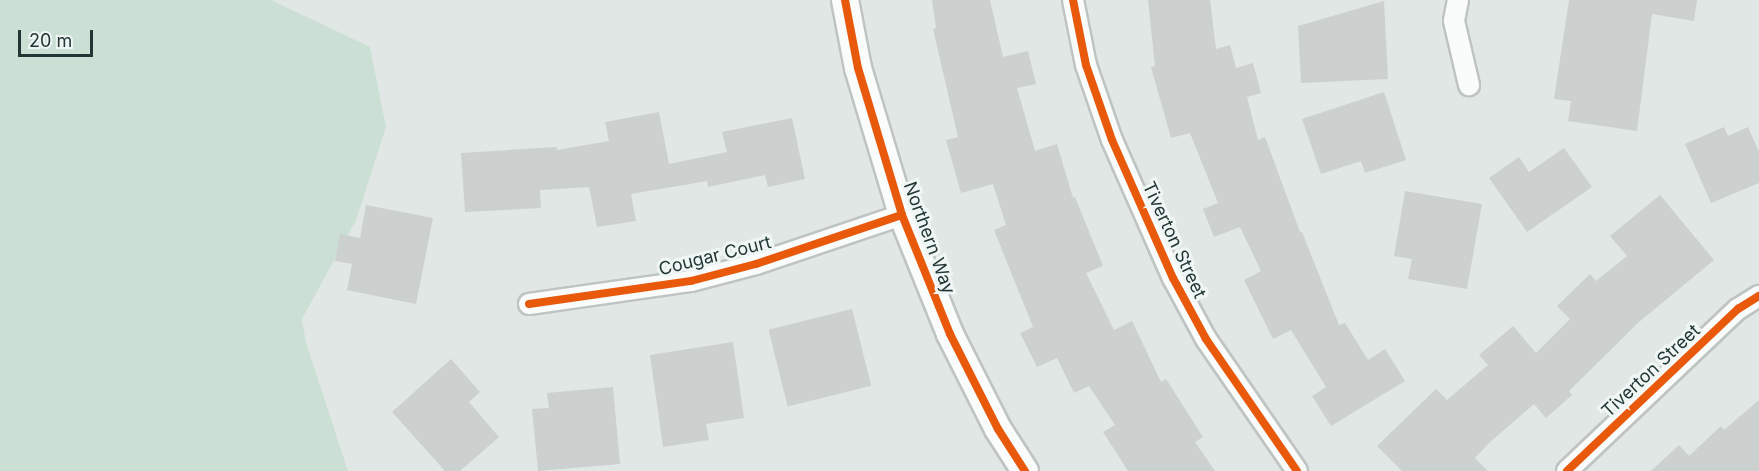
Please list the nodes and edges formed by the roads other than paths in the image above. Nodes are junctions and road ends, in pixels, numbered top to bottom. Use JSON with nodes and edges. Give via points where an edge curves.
{"nodes":[{"id":1,"x":845,"y":0,"type":"edge"},
{"id":2,"x":1073,"y":0,"type":"edge"},
{"id":3,"x":1458,"y":0,"type":"edge"},
{"id":4,"x":1469,"y":84,"type":"dead end"},
{"id":5,"x":902,"y":215,"type":"junction"},
{"id":6,"x":1759,"y":296,"type":"edge"},
{"id":7,"x":529,"y":304,"type":"dead end"},
{"id":8,"x":1026,"y":471,"type":"edge"},
{"id":9,"x":1297,"y":471,"type":"edge"},
{"id":10,"x":1567,"y":471,"type":"edge"}],
"edges":[{"from":1,"to":5,"type":"street","name":"Northern Way","via":[[858,68]]},
{"from":2,"to":9,"type":"street","name":"Tiverton Street","via":[[1086,65],[1112,140],[1173,278],[1206,339]]},
{"from":3,"to":4,"type":"street","via":[[1454,21]]},
{"from":5,"to":7,"type":"street","name":"Cougar Court","via":[[756,264],[691,281]]},
{"from":5,"to":8,"type":"street","name":"Northern Way","via":[[950,334],[998,429]]},
{"from":6,"to":10,"type":"street","name":"Tiverton Street","via":[[1738,309]]}]}
